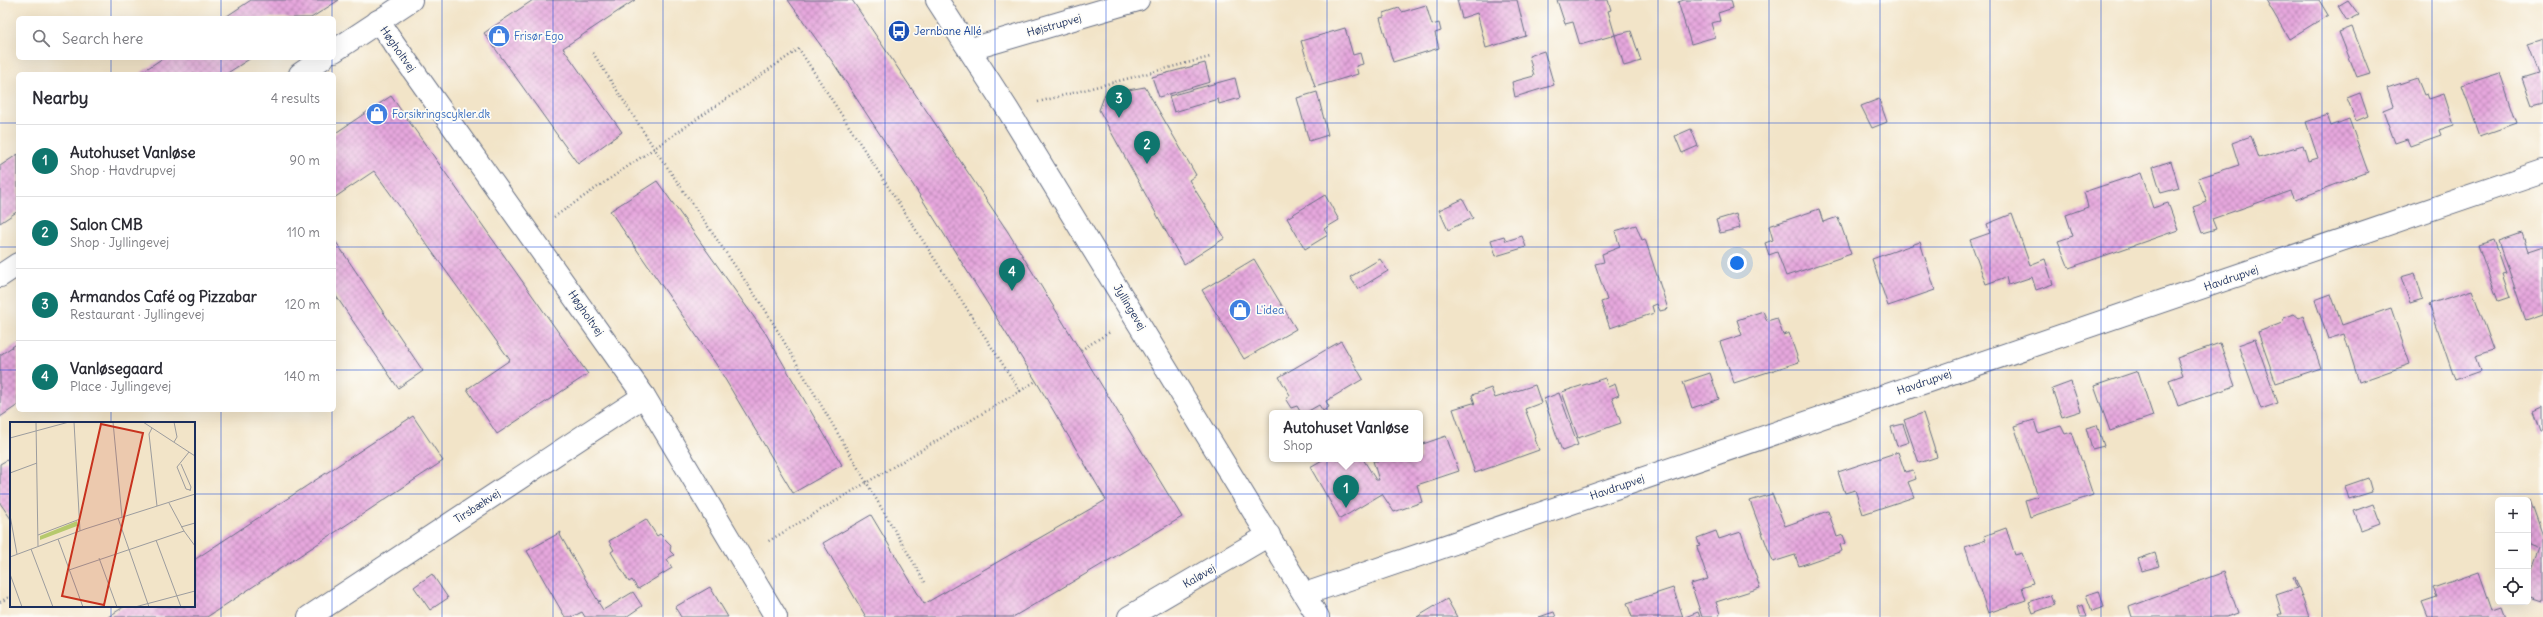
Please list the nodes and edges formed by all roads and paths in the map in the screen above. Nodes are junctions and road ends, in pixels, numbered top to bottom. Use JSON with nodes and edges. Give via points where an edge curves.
{"nodes":[{"id":1,"x":411,"y":0,"type":"edge"},
{"id":2,"x":937,"y":0,"type":"edge"},
{"id":3,"x":1134,"y":0,"type":"edge"},
{"id":4,"x":378,"y":21,"type":"junction"},
{"id":5,"x":971,"y":49,"type":"junction"},
{"id":6,"x":336,"y":50,"type":"edge"},
{"id":7,"x":593,"y":53,"type":"dead end"},
{"id":8,"x":1210,"y":57,"type":"dead end"},
{"id":9,"x":320,"y":60,"type":"edge"},
{"id":10,"x":303,"y":72,"type":"edge"},
{"id":11,"x":1008,"y":110,"type":"junction"},
{"id":12,"x":654,"y":148,"type":"junction"},
{"id":13,"x":2543,"y":171,"type":"edge"},
{"id":14,"x":529,"y":234,"type":"junction"},
{"id":15,"x":16,"y":265,"type":"edge"},
{"id":16,"x":0,"y":276,"type":"edge"},
{"id":17,"x":1036,"y":381,"type":"dead end"},
{"id":18,"x":1020,"y":391,"type":"junction"},
{"id":19,"x":644,"y":396,"type":"junction"},
{"id":20,"x":867,"y":482,"type":"junction"},
{"id":21,"x":1269,"y":535,"type":"junction"},
{"id":22,"x":741,"y":558,"type":"junction"},
{"id":23,"x":926,"y":584,"type":"dead end"},
{"id":24,"x":1305,"y":594,"type":"junction"},
{"id":25,"x":10,"y":597,"type":"edge"},
{"id":26,"x":0,"y":602,"type":"edge"},
{"id":27,"x":309,"y":617,"type":"edge"},
{"id":28,"x":776,"y":617,"type":"edge"},
{"id":29,"x":1129,"y":617,"type":"edge"},
{"id":30,"x":1318,"y":617,"type":"edge"}],
"edges":[{"from":1,"to":4,"type":"street"},
{"from":2,"to":5,"type":"street","name":"Jyllingevej"},
{"from":3,"to":5,"type":"street","name":"Højstrupvej"},
{"from":4,"to":6,"type":"street"},
{"from":4,"to":14,"type":"street","name":"Høgholtvej"},
{"from":5,"to":11,"type":"street","name":"Jyllingevej"},
{"from":7,"to":12,"type":"path"},
{"from":8,"to":11,"type":"path"},
{"from":9,"to":10,"type":"street"},
{"from":11,"to":21,"type":"street","name":"Jyllingevej"},
{"from":12,"to":14,"type":"path"},
{"from":12,"to":18,"type":"path","via":[[799,49]]},
{"from":12,"to":20,"type":"path","via":[[766,311]]},
{"from":13,"to":24,"type":"street","name":"Havdrupvej"},
{"from":14,"to":19,"type":"street","name":"Høgholtvej"},
{"from":15,"to":16,"type":"street"},
{"from":17,"to":18,"type":"path"},
{"from":18,"to":20,"type":"path"},
{"from":19,"to":22,"type":"street","name":"Høgholtvej"},
{"from":19,"to":27,"type":"street","name":"Tirsbækvej"},
{"from":20,"to":22,"type":"path"},
{"from":20,"to":23,"type":"path"},
{"from":21,"to":24,"type":"street","name":"Jyllingevej"},
{"from":21,"to":29,"type":"street","name":"Kaløvej"},
{"from":22,"to":28,"type":"street","name":"Høgholtvej"},
{"from":24,"to":30,"type":"street","name":"Jyllingevej"},
{"from":25,"to":26,"type":"path"}]}
